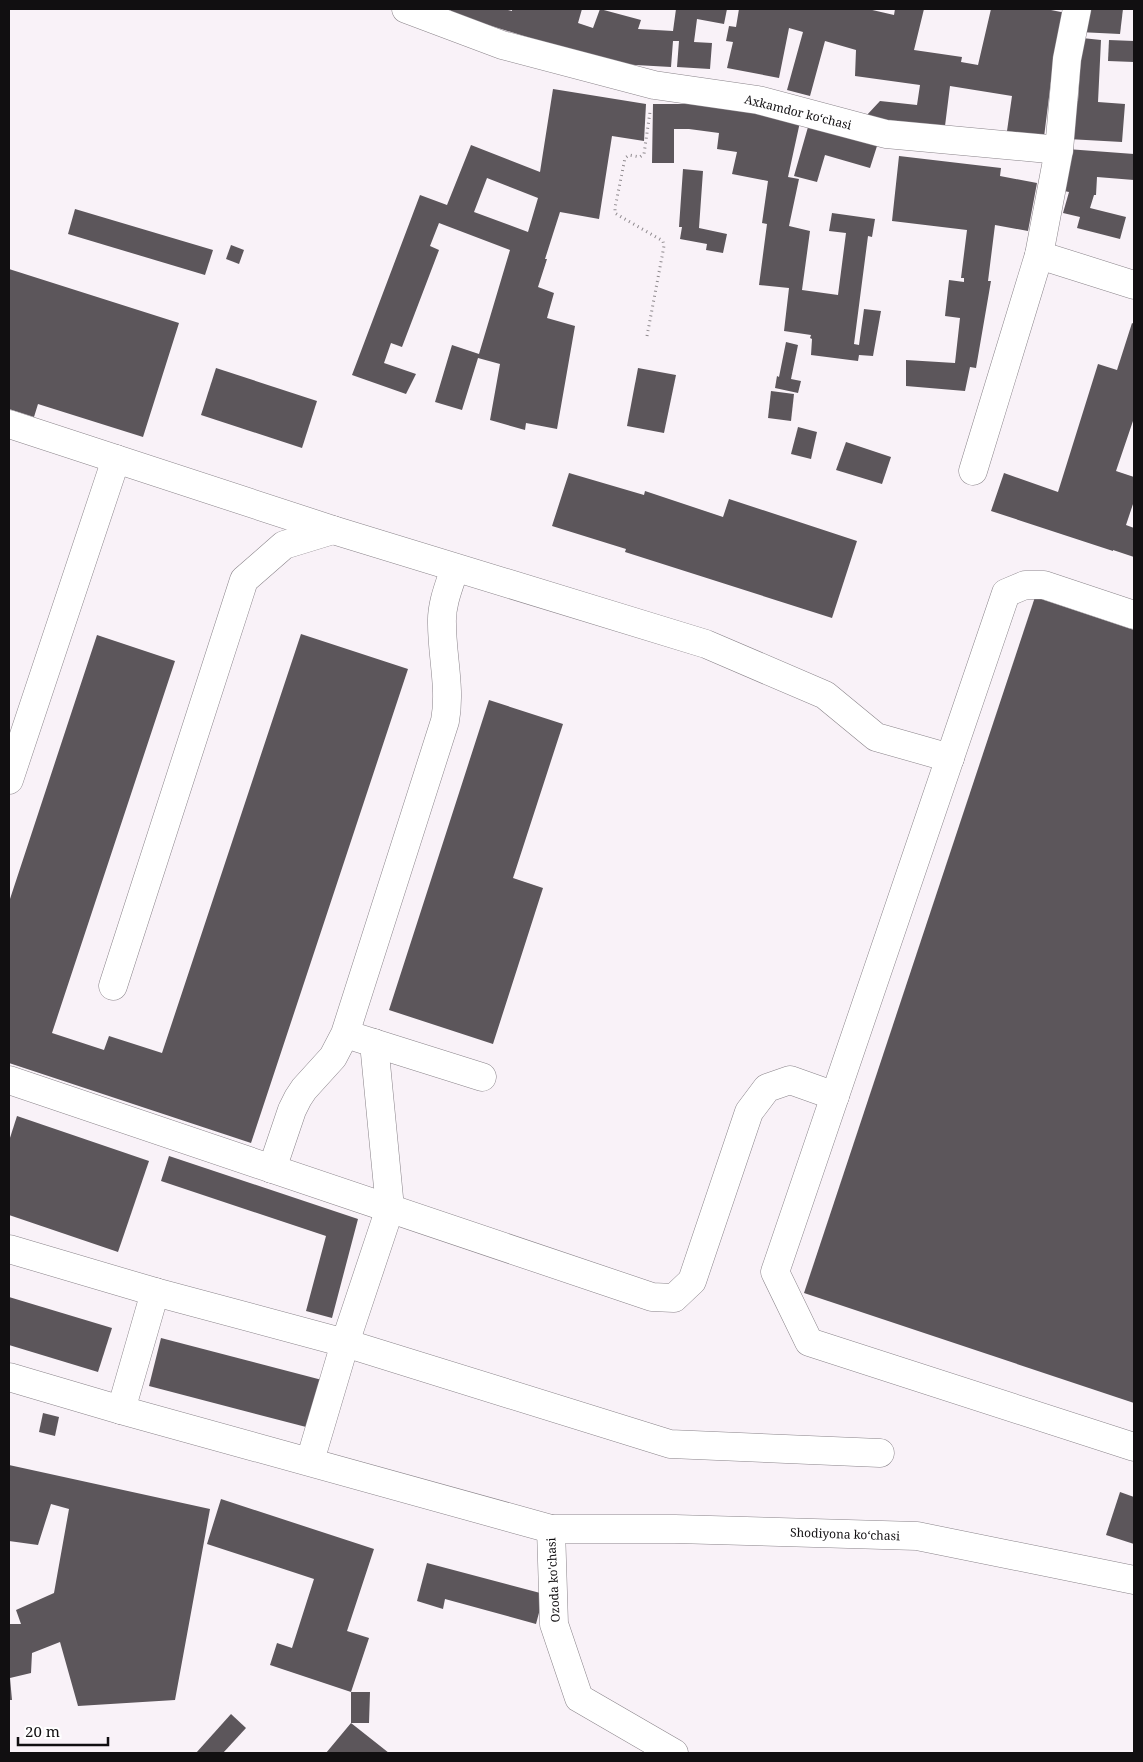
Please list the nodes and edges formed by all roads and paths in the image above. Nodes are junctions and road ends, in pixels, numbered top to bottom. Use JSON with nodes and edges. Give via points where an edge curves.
{"nodes":[{"id":1,"x":406,"y":9,"type":"edge"},
{"id":2,"x":1077,"y":9,"type":"edge"},
{"id":3,"x":654,"y":85,"type":"junction"},
{"id":4,"x":1059,"y":150,"type":"junction"},
{"id":5,"x":1039,"y":255,"type":"junction"},
{"id":6,"x":1134,"y":286,"type":"edge"},
{"id":7,"x":647,"y":336,"type":"dead end"},
{"id":8,"x":9,"y":424,"type":"edge"},
{"id":9,"x":116,"y":459,"type":"junction"},
{"id":10,"x":973,"y":471,"type":"dead end"},
{"id":11,"x":333,"y":530,"type":"junction"},
{"id":12,"x":455,"y":568,"type":"junction"},
{"id":13,"x":1134,"y":615,"type":"edge"},
{"id":14,"x":950,"y":758,"type":"junction"},
{"id":15,"x":9,"y":780,"type":"edge"},
{"id":16,"x":113,"y":986,"type":"dead end"},
{"id":17,"x":345,"y":1034,"type":"junction"},
{"id":18,"x":374,"y":1043,"type":"junction"},
{"id":19,"x":482,"y":1077,"type":"dead end"},
{"id":20,"x":9,"y":1080,"type":"edge"},
{"id":21,"x":835,"y":1096,"type":"junction"},
{"id":22,"x":272,"y":1169,"type":"junction"},
{"id":23,"x":390,"y":1208,"type":"junction"},
{"id":24,"x":9,"y":1249,"type":"edge"},
{"id":25,"x":155,"y":1292,"type":"junction"},
{"id":26,"x":346,"y":1342,"type":"junction"},
{"id":27,"x":9,"y":1377,"type":"edge"},
{"id":28,"x":121,"y":1410,"type":"junction"},
{"id":29,"x":1134,"y":1447,"type":"edge"},
{"id":30,"x":880,"y":1453,"type":"dead end"},
{"id":31,"x":310,"y":1462,"type":"junction"},
{"id":32,"x":551,"y":1529,"type":"junction"},
{"id":33,"x":1134,"y":1580,"type":"edge"},
{"id":34,"x":674,"y":1753,"type":"edge"}],
"edges":[{"from":1,"to":3,"type":"street","name":"Axkamdor koʻchasi","via":[[502,45]]},
{"from":2,"to":4,"type":"street","via":[[1067,59]]},
{"from":3,"to":4,"type":"street","name":"Axkamdor koʻchasi","via":[[758,100],[886,134]]},
{"from":3,"to":7,"type":"path","via":[[644,154],[625,158],[615,208],[615,213],[663,241]]},
{"from":4,"to":5,"type":"street"},
{"from":5,"to":6,"type":"street"},
{"from":5,"to":10,"type":"street"},
{"from":8,"to":9,"type":"street"},
{"from":9,"to":11,"type":"street"},
{"from":9,"to":15,"type":"street"},
{"from":11,"to":12,"type":"street"},
{"from":11,"to":16,"type":"street","via":[[284,545],[244,580]]},
{"from":12,"to":14,"type":"street","via":[[706,644],[825,695],[876,737]]},
{"from":12,"to":17,"type":"street","via":[[444,600],[442,622],[447,695],[445,721]]},
{"from":13,"to":14,"type":"street","via":[[1044,585],[1025,585],[1006,593]]},
{"from":14,"to":21,"type":"street"},
{"from":17,"to":18,"type":"street"},
{"from":17,"to":22,"type":"street","via":[[333,1057],[298,1098]]},
{"from":18,"to":19,"type":"street"},
{"from":18,"to":23,"type":"street"},
{"from":20,"to":22,"type":"street"},
{"from":21,"to":23,"type":"street","via":[[790,1080],[767,1088],[749,1112],[692,1281],[674,1298],[652,1296]]},
{"from":21,"to":29,"type":"street","via":[[775,1272],[810,1342]]},
{"from":22,"to":23,"type":"street"},
{"from":23,"to":26,"type":"street"},
{"from":24,"to":25,"type":"street"},
{"from":25,"to":26,"type":"street"},
{"from":25,"to":28,"type":"street"},
{"from":26,"to":30,"type":"street","via":[[670,1444]]},
{"from":26,"to":31,"type":"street"},
{"from":27,"to":28,"type":"street","name":"Shodiyona koʻchasi"},
{"from":28,"to":31,"type":"street","name":"Shodiyona koʻchasi"},
{"from":31,"to":32,"type":"street","name":"Shodiyona koʻchasi"},
{"from":32,"to":33,"type":"street","name":"Shodiyona koʻchasi","via":[[675,1528],[917,1536]]},
{"from":32,"to":34,"type":"street","name":"Ozoda ko'chasi","via":[[554,1624],[579,1698]]}]}
